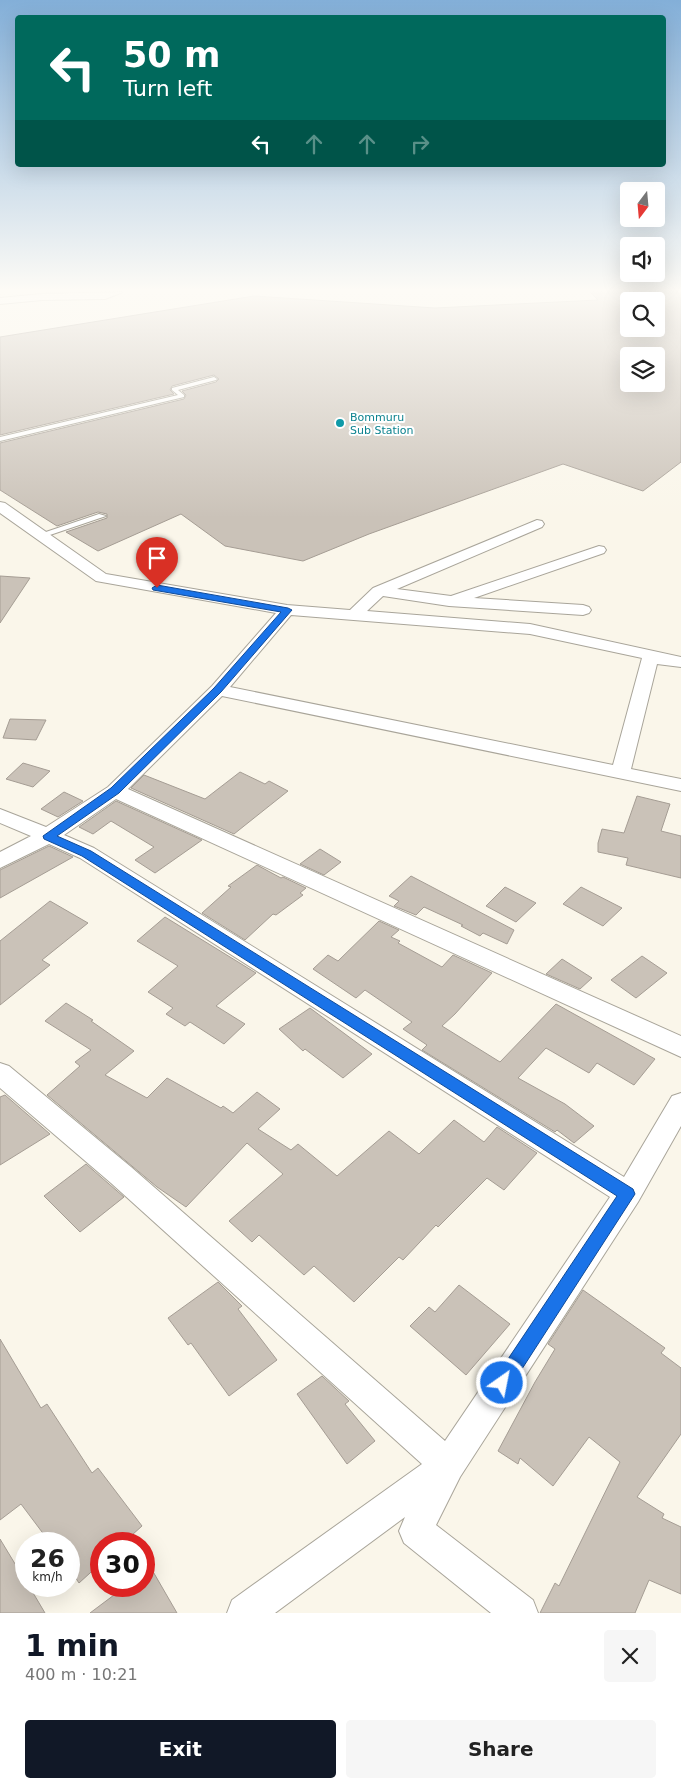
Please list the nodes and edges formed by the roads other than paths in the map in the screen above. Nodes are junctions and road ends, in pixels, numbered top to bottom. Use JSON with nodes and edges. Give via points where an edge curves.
{"nodes":[{"id":1,"x":214,"y":379,"type":"dead end"},
{"id":2,"x":0,"y":439,"type":"edge"},
{"id":3,"x":0,"y":506,"type":"edge"},
{"id":4,"x":102,"y":516,"type":"dead end"},
{"id":5,"x":537,"y":524,"type":"dead end"},
{"id":6,"x":41,"y":535,"type":"junction"},
{"id":7,"x":599,"y":550,"type":"dead end"},
{"id":8,"x":379,"y":591,"type":"junction"},
{"id":9,"x":449,"y":601,"type":"junction"},
{"id":10,"x":288,"y":610,"type":"junction"},
{"id":11,"x":583,"y":610,"type":"dead end"},
{"id":12,"x":354,"y":615,"type":"junction"},
{"id":13,"x":651,"y":655,"type":"junction"},
{"id":14,"x":681,"y":662,"type":"edge"},
{"id":15,"x":681,"y":668,"type":"edge"},
{"id":16,"x":218,"y":690,"type":"junction"},
{"id":17,"x":620,"y":773,"type":"junction"},
{"id":18,"x":681,"y":785,"type":"edge"},
{"id":19,"x":115,"y":790,"type":"junction"},
{"id":20,"x":0,"y":815,"type":"edge"},
{"id":21,"x":48,"y":836,"type":"junction"},
{"id":22,"x":0,"y":861,"type":"edge"},
{"id":23,"x":681,"y":1047,"type":"edge"},
{"id":24,"x":0,"y":1073,"type":"edge"},
{"id":25,"x":681,"y":1103,"type":"edge"},
{"id":26,"x":628,"y":1194,"type":"junction"},
{"id":27,"x":448,"y":1465,"type":"junction"},
{"id":28,"x":245,"y":1613,"type":"edge"},
{"id":29,"x":520,"y":1613,"type":"edge"}],
"edges":[{"from":1,"to":2,"type":"lane","via":[[174,389],[182,396]]},
{"from":3,"to":6,"type":"street"},
{"from":4,"to":6,"type":"lane"},
{"from":5,"to":8,"type":"street"},
{"from":6,"to":10,"type":"street","via":[[101,578]]},
{"from":7,"to":9,"type":"street"},
{"from":8,"to":9,"type":"street"},
{"from":8,"to":12,"type":"street"},
{"from":9,"to":11,"type":"street"},
{"from":10,"to":12,"type":"street"},
{"from":10,"to":16,"type":"street"},
{"from":12,"to":13,"type":"street","via":[[530,629]]},
{"from":13,"to":14,"type":"street"},
{"from":13,"to":15,"type":"street"},
{"from":13,"to":17,"type":"street"},
{"from":16,"to":17,"type":"street"},
{"from":16,"to":19,"type":"street"},
{"from":17,"to":18,"type":"street"},
{"from":19,"to":21,"type":"street"},
{"from":19,"to":23,"type":"street"},
{"from":20,"to":21,"type":"street"},
{"from":21,"to":22,"type":"street"},
{"from":21,"to":26,"type":"street","via":[[95,859]]},
{"from":24,"to":27,"type":"street","via":[[121,1175]]},
{"from":25,"to":26,"type":"street"},
{"from":26,"to":27,"type":"street"},
{"from":27,"to":28,"type":"street"},
{"from":27,"to":29,"type":"street","via":[[416,1531]]}]}
